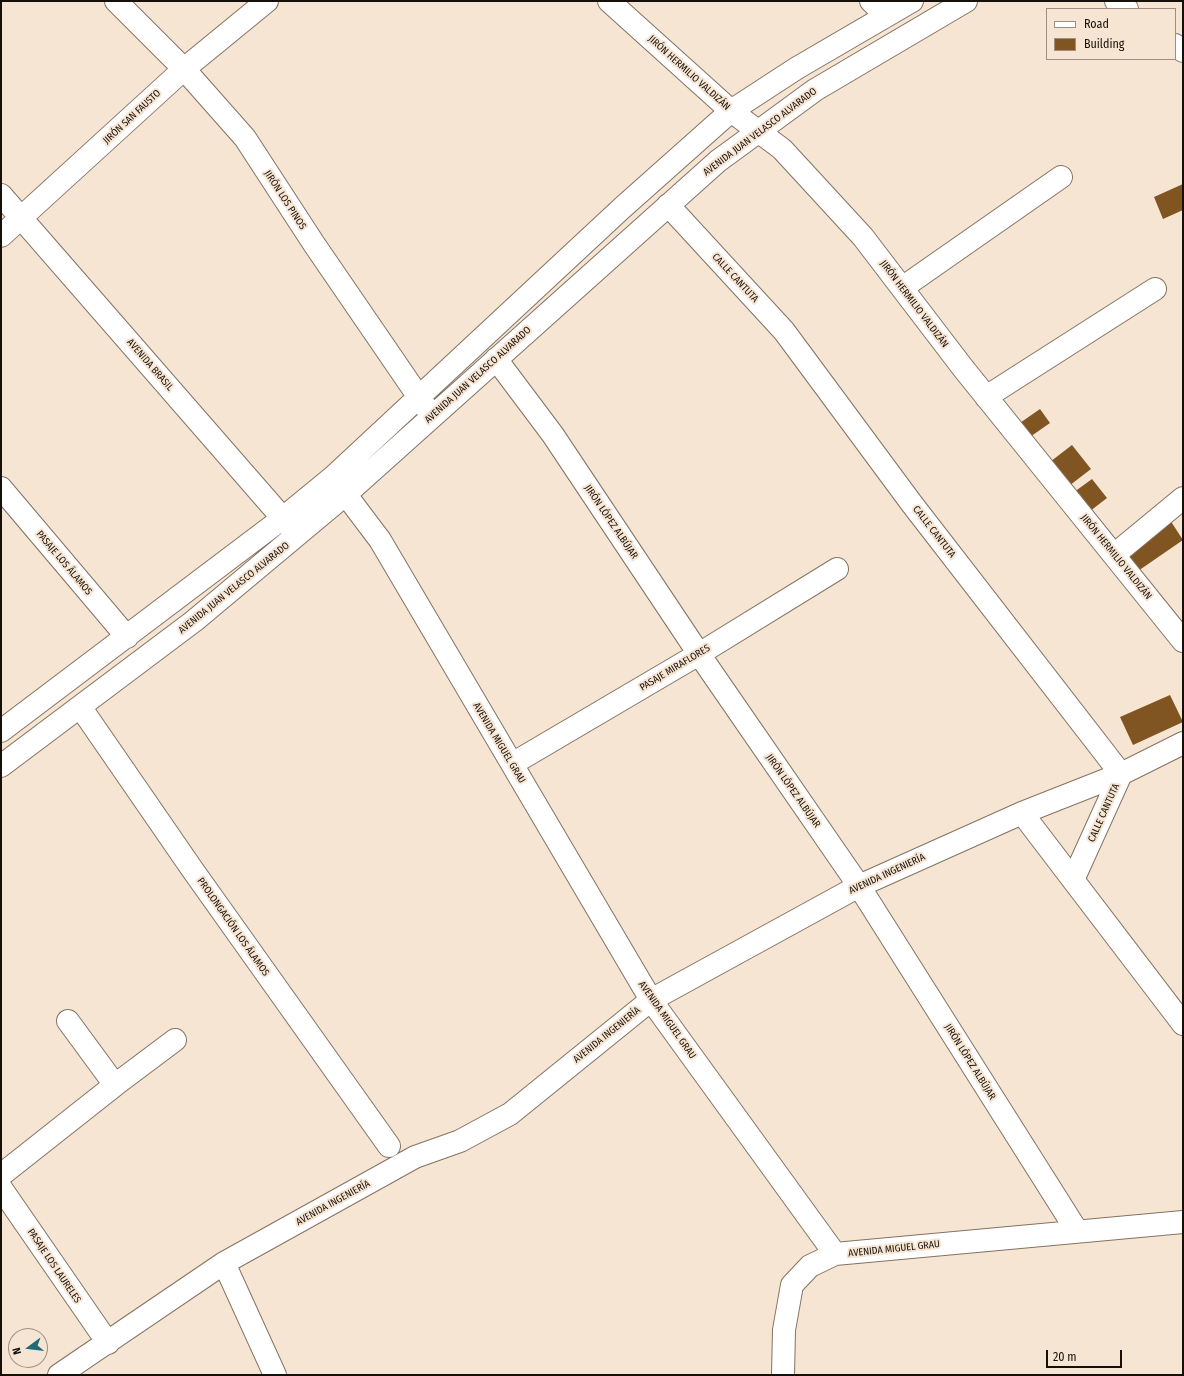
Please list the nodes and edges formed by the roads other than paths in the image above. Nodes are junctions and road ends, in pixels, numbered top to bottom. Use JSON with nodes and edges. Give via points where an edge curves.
{"nodes":[{"id":1,"x":116,"y":1,"type":"edge"},
{"id":2,"x":267,"y":1,"type":"edge"},
{"id":3,"x":609,"y":1,"type":"edge"},
{"id":4,"x":912,"y":1,"type":"edge"},
{"id":5,"x":966,"y":1,"type":"edge"},
{"id":6,"x":1116,"y":1,"type":"edge"},
{"id":7,"x":879,"y":8,"type":"edge"},
{"id":8,"x":1126,"y":8,"type":"edge"},
{"id":9,"x":184,"y":69,"type":"junction"},
{"id":10,"x":731,"y":111,"type":"junction"},
{"id":11,"x":759,"y":131,"type":"junction"},
{"id":12,"x":1061,"y":177,"type":"dead end"},
{"id":13,"x":1,"y":195,"type":"edge"},
{"id":14,"x":668,"y":205,"type":"junction"},
{"id":15,"x":22,"y":218,"type":"junction"},
{"id":16,"x":1,"y":236,"type":"edge"},
{"id":17,"x":902,"y":288,"type":"junction"},
{"id":18,"x":1155,"y":289,"type":"dead end"},
{"id":19,"x":496,"y":358,"type":"junction"},
{"id":20,"x":986,"y":397,"type":"junction"},
{"id":21,"x":419,"y":398,"type":"junction"},
{"id":22,"x":432,"y":416,"type":"junction"},
{"id":23,"x":333,"y":477,"type":"junction"},
{"id":24,"x":1,"y":488,"type":"edge"},
{"id":25,"x":346,"y":494,"type":"junction"},
{"id":26,"x":1183,"y":498,"type":"edge"},
{"id":27,"x":283,"y":518,"type":"junction"},
{"id":28,"x":297,"y":535,"type":"junction"},
{"id":29,"x":1114,"y":555,"type":"junction"},
{"id":30,"x":837,"y":569,"type":"dead end"},
{"id":31,"x":127,"y":637,"type":"junction"},
{"id":32,"x":1183,"y":641,"type":"edge"},
{"id":33,"x":699,"y":654,"type":"junction"},
{"id":34,"x":81,"y":708,"type":"junction"},
{"id":35,"x":1,"y":731,"type":"edge"},
{"id":36,"x":1183,"y":743,"type":"edge"},
{"id":37,"x":512,"y":764,"type":"junction"},
{"id":38,"x":1,"y":766,"type":"edge"},
{"id":39,"x":1121,"y":774,"type":"junction"},
{"id":40,"x":1022,"y":813,"type":"junction"},
{"id":41,"x":1073,"y":880,"type":"junction"},
{"id":42,"x":859,"y":886,"type":"junction"},
{"id":43,"x":651,"y":1000,"type":"junction"},
{"id":44,"x":68,"y":1021,"type":"dead end"},
{"id":45,"x":1183,"y":1024,"type":"edge"},
{"id":46,"x":175,"y":1040,"type":"dead end"},
{"id":47,"x":115,"y":1085,"type":"junction"},
{"id":48,"x":389,"y":1146,"type":"dead end"},
{"id":49,"x":1,"y":1175,"type":"edge"},
{"id":50,"x":1,"y":1188,"type":"edge"},
{"id":51,"x":1183,"y":1222,"type":"edge"},
{"id":52,"x":1077,"y":1231,"type":"junction"},
{"id":53,"x":834,"y":1254,"type":"junction"},
{"id":54,"x":224,"y":1263,"type":"junction"},
{"id":55,"x":108,"y":1343,"type":"junction"},
{"id":56,"x":59,"y":1375,"type":"edge"},
{"id":57,"x":275,"y":1375,"type":"edge"},
{"id":58,"x":783,"y":1375,"type":"edge"}],
"edges":[{"from":1,"to":9,"type":"street","name":"JIRÓN LOS PINOS"},
{"from":2,"to":9,"type":"street","name":"JIRÓN SAN FAUSTO"},
{"from":3,"to":10,"type":"street","name":"JIRÓN HERMILIO VALDIZÁN"},
{"from":4,"to":7,"type":"street"},
{"from":5,"to":11,"type":"street","name":"AVENIDA JUAN VELASCO ALVARADO","via":[[815,90]]},
{"from":6,"to":8,"type":"street"},
{"from":7,"to":10,"type":"street"},
{"from":9,"to":15,"type":"street","name":"JIRÓN SAN FAUSTO"},
{"from":9,"to":21,"type":"street","name":"JIRÓN LOS PINOS","via":[[245,138]]},
{"from":10,"to":11,"type":"street","name":"JIRÓN HERMILIO VALDIZÁN"},
{"from":10,"to":21,"type":"street","via":[[622,208]]},
{"from":11,"to":14,"type":"street","name":"AVENIDA JUAN VELASCO ALVARADO","via":[[718,161]]},
{"from":11,"to":17,"type":"street","name":"JIRÓN HERMILIO VALDIZÁN","via":[[782,149],[858,232]]},
{"from":12,"to":17,"type":"street"},
{"from":13,"to":15,"type":"street","name":"AVENIDA BRASIL"},
{"from":14,"to":19,"type":"street","name":"AVENIDA JUAN VELASCO ALVARADO"},
{"from":14,"to":39,"type":"street","name":"CALLE CANTUTA","via":[[784,331],[912,504]]},
{"from":15,"to":16,"type":"street","name":"JIRÓN SAN FAUSTO"},
{"from":15,"to":27,"type":"street","name":"AVENIDA BRASIL"},
{"from":17,"to":20,"type":"street","name":"JIRÓN HERMILIO VALDIZÁN"},
{"from":18,"to":20,"type":"street"},
{"from":19,"to":22,"type":"street","name":"AVENIDA JUAN VELASCO ALVARADO"},
{"from":19,"to":33,"type":"street","name":"JIRÓN LÓPEZ ALBÚJAR","via":[[553,435]]},
{"from":20,"to":29,"type":"street","name":"JIRÓN HERMILIO VALDIZÁN"},
{"from":21,"to":22,"type":"street","name":"JIRÓN LOS PINOS"},
{"from":21,"to":23,"type":"street"},
{"from":22,"to":25,"type":"street","name":"AVENIDA JUAN VELASCO ALVARADO"},
{"from":23,"to":25,"type":"street","name":"AVENIDA MIGUEL GRAU"},
{"from":23,"to":27,"type":"street"},
{"from":24,"to":31,"type":"street","name":"PASAJE LOS ÁLAMOS"},
{"from":25,"to":28,"type":"street","name":"AVENIDA JUAN VELASCO ALVARADO"},
{"from":25,"to":37,"type":"street","name":"AVENIDA MIGUEL GRAU","via":[[380,540]]},
{"from":26,"to":29,"type":"street"},
{"from":27,"to":28,"type":"street","name":"AVENIDA BRASIL"},
{"from":27,"to":31,"type":"street"},
{"from":28,"to":34,"type":"street","name":"AVENIDA JUAN VELASCO ALVARADO","via":[[194,622]]},
{"from":29,"to":32,"type":"street","name":"JIRÓN HERMILIO VALDIZÁN"},
{"from":30,"to":33,"type":"street","name":"PASAJE MIRAFLORES"},
{"from":31,"to":35,"type":"street"},
{"from":33,"to":37,"type":"street","name":"PASAJE MIRAFLORES"},
{"from":33,"to":42,"type":"street","name":"JIRÓN LÓPEZ ALBÚJAR"},
{"from":34,"to":38,"type":"street","name":"AVENIDA JUAN VELASCO ALVARADO"},
{"from":34,"to":48,"type":"street","name":"PROLONGACIÓN LOS ÁLAMOS"},
{"from":36,"to":39,"type":"street","name":"AVENIDA INGENIERÍA"},
{"from":37,"to":43,"type":"street","name":"AVENIDA MIGUEL GRAU"},
{"from":39,"to":40,"type":"street","name":"AVENIDA INGENIERÍA"},
{"from":39,"to":41,"type":"street","name":"CALLE CANTUTA"},
{"from":40,"to":41,"type":"street"},
{"from":40,"to":42,"type":"street","name":"AVENIDA INGENIERÍA"},
{"from":41,"to":45,"type":"street"},
{"from":42,"to":43,"type":"street","name":"AVENIDA INGENIERÍA"},
{"from":42,"to":52,"type":"street","name":"JIRÓN LÓPEZ ALBÚJAR"},
{"from":43,"to":53,"type":"street","name":"AVENIDA MIGUEL GRAU"},
{"from":43,"to":54,"type":"street","name":"AVENIDA INGENIERÍA","via":[[510,1114],[460,1141],[415,1157]]},
{"from":44,"to":47,"type":"street"},
{"from":46,"to":47,"type":"street"},
{"from":47,"to":49,"type":"street"},
{"from":50,"to":55,"type":"street","name":"PASAJE LOS LAURELES"},
{"from":51,"to":52,"type":"street","name":"AVENIDA MIGUEL GRAU"},
{"from":52,"to":53,"type":"street","name":"AVENIDA MIGUEL GRAU"},
{"from":53,"to":58,"type":"street","via":[[810,1266],[792,1285],[784,1330]]},
{"from":54,"to":55,"type":"street","name":"AVENIDA INGENIERÍA"},
{"from":54,"to":57,"type":"street"},
{"from":55,"to":56,"type":"street","name":"AVENIDA INGENIERÍA"}]}
